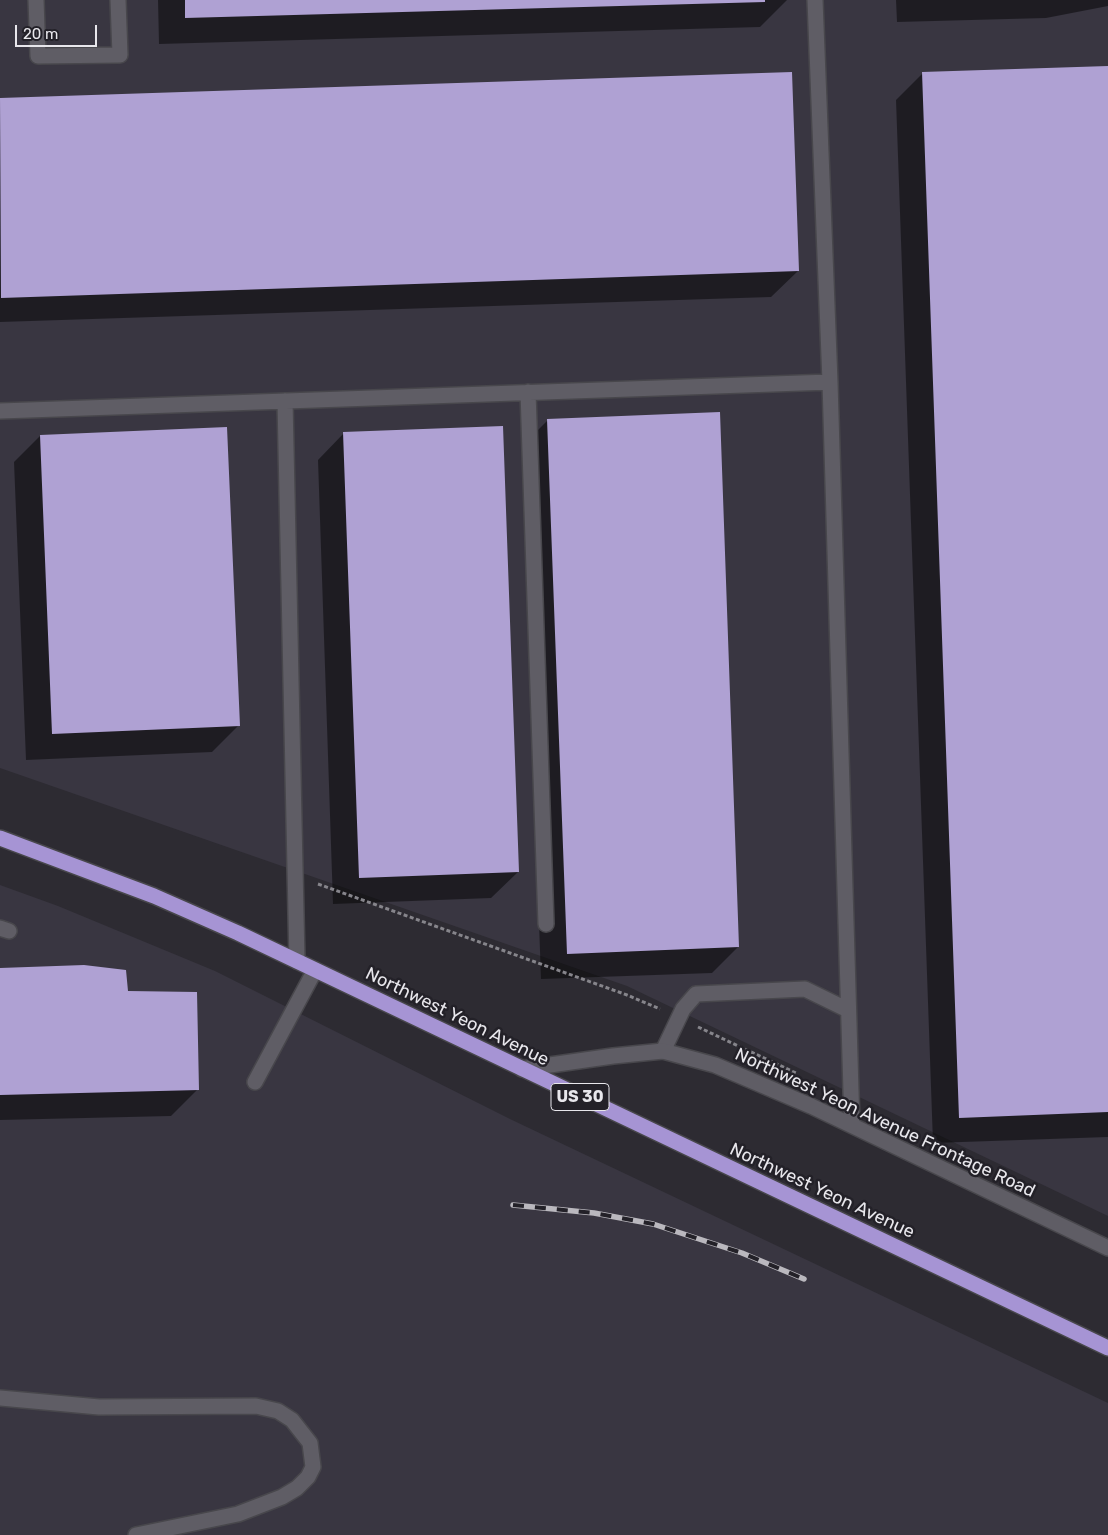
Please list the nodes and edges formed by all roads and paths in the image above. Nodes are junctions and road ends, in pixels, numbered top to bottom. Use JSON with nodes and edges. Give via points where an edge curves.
{"nodes":[{"id":1,"x":36,"y":0,"type":"edge"},
{"id":2,"x":118,"y":0,"type":"edge"},
{"id":3,"x":815,"y":0,"type":"edge"},
{"id":4,"x":830,"y":382,"type":"junction"},
{"id":5,"x":528,"y":392,"type":"junction"},
{"id":6,"x":285,"y":400,"type":"junction"},
{"id":7,"x":0,"y":410,"type":"edge"},
{"id":8,"x":0,"y":838,"type":"edge"},
{"id":9,"x":546,"y":924,"type":"dead end"},
{"id":10,"x":297,"y":961,"type":"junction"},
{"id":11,"x":315,"y":970,"type":"junction"},
{"id":12,"x":848,"y":1010,"type":"junction"},
{"id":13,"x":663,"y":1051,"type":"junction"},
{"id":14,"x":522,"y":1069,"type":"junction"},
{"id":15,"x":255,"y":1082,"type":"dead end"},
{"id":16,"x":852,"y":1126,"type":"junction"},
{"id":17,"x":1108,"y":1248,"type":"edge"},
{"id":18,"x":1108,"y":1348,"type":"edge"},
{"id":19,"x":0,"y":1398,"type":"edge"},
{"id":20,"x":136,"y":1535,"type":"edge"}],
"edges":[{"from":1,"to":2,"type":"street","via":[[38,56],[120,55]]},
{"from":3,"to":4,"type":"street"},
{"from":4,"to":5,"type":"street"},
{"from":4,"to":12,"type":"street"},
{"from":5,"to":6,"type":"street"},
{"from":5,"to":9,"type":"street"},
{"from":6,"to":7,"type":"street"},
{"from":6,"to":10,"type":"street"},
{"from":8,"to":10,"type":"highway","name":"Northwest Yeon Avenue","number":"US 30","via":[[154,896]]},
{"from":10,"to":11,"type":"highway","name":"Northwest Yeon Avenue","number":"US 30"},
{"from":11,"to":14,"type":"highway","name":"Northwest Yeon Avenue","number":"US 30"},
{"from":11,"to":15,"type":"street"},
{"from":12,"to":13,"type":"street","via":[[805,989],[696,994],[683,1009]]},
{"from":12,"to":16,"type":"street"},
{"from":13,"to":14,"type":"street","name":"Northwest Yeon Avenue Frontage Road"},
{"from":13,"to":16,"type":"street","name":"Northwest Yeon Avenue Frontage Road","via":[[716,1065]]},
{"from":14,"to":18,"type":"highway","name":"Northwest Yeon Avenue","number":"US 30"},
{"from":16,"to":17,"type":"street","name":"Northwest Yeon Avenue Frontage Road"},
{"from":19,"to":20,"type":"street","via":[[99,1407],[256,1406],[278,1411],[292,1420],[310,1443],[313,1467],[308,1477],[282,1498],[238,1514]]}]}
